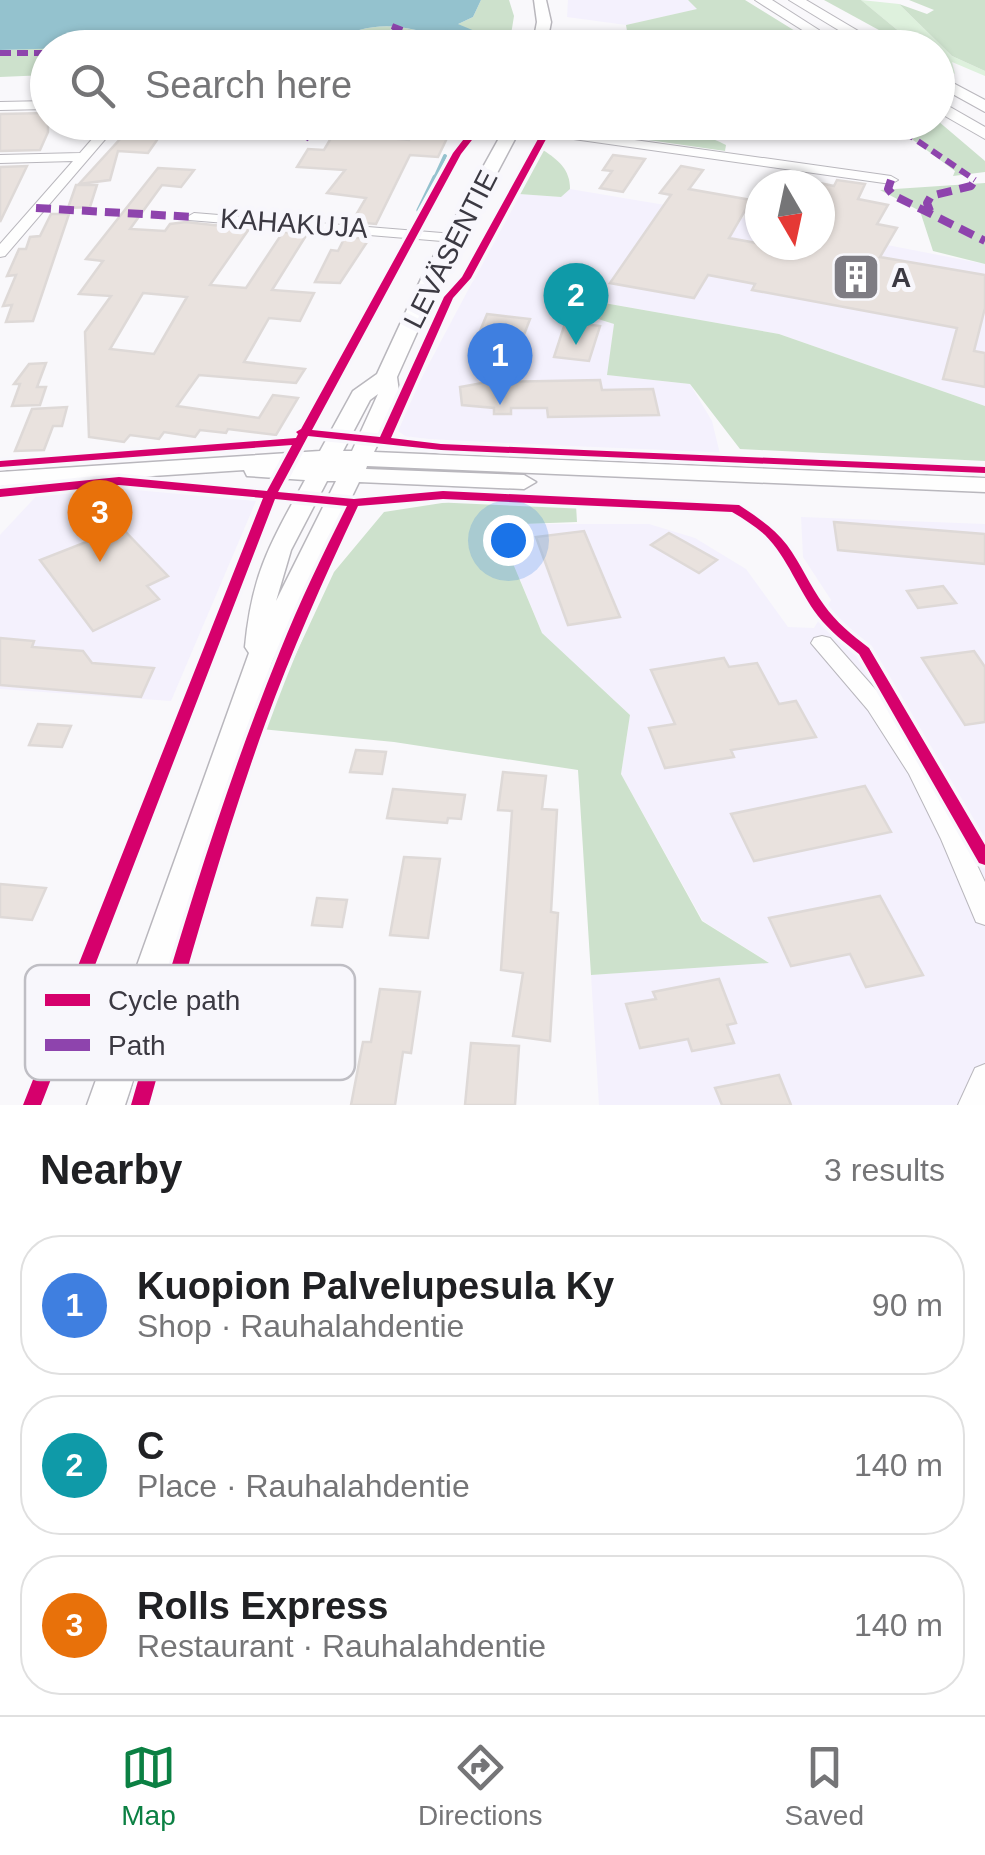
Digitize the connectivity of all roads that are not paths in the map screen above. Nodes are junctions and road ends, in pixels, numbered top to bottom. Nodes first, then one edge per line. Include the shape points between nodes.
1 (540, 0) edge
2 (762, 0) edge
3 (796, 0) edge
4 (543, 30) edge
5 (812, 30) edge
6 (848, 30) edge
7 (955, 90) edge
8 (30, 105) edge
9 (0, 106) edge
10 (985, 107) edge
11 (955, 115) edge
12 (985, 134) edge
13 (98, 140) edge
14 (507, 140) edge
15 (618, 140) edge
16 (82, 157) junction
17 (0, 159) edge
18 (891, 180) dead end
19 (194, 216) dead end
20 (454, 238) junction
21 (0, 254) edge
22 (338, 467) junction
23 (0, 479) edge
24 (985, 485) edge
25 (985, 501) edge
26 (822, 644) dead end
27 (985, 914) edge
28 (154, 965) edge
29 (985, 1077) edge
30 (115, 1080) edge
31 (106, 1105) edge
32 (973, 1105) edge

1 - 4 main road
2 - 5 highway
3 - 6 highway
7 - 10 highway
8 - 9 street
11 - 12 highway
13 - 16 street
14 - 20 main road, LEVÄSENTIE
15 - 18 street
16 - 17 street
16 - 21 street
19 - 20 street, KAHAKUJA
20 - 22 main road, LEVÄSENTIE via 386,377 361,396
22 - 23 main road via 220,466
22 - 24 main road
22 - 25 main road
22 - 28 main road, LEVÄSENTIE via 258,662
26 - 27 street via 864,685 944,810
29 - 32 street
30 - 31 main road, LEVÄSENTIE

